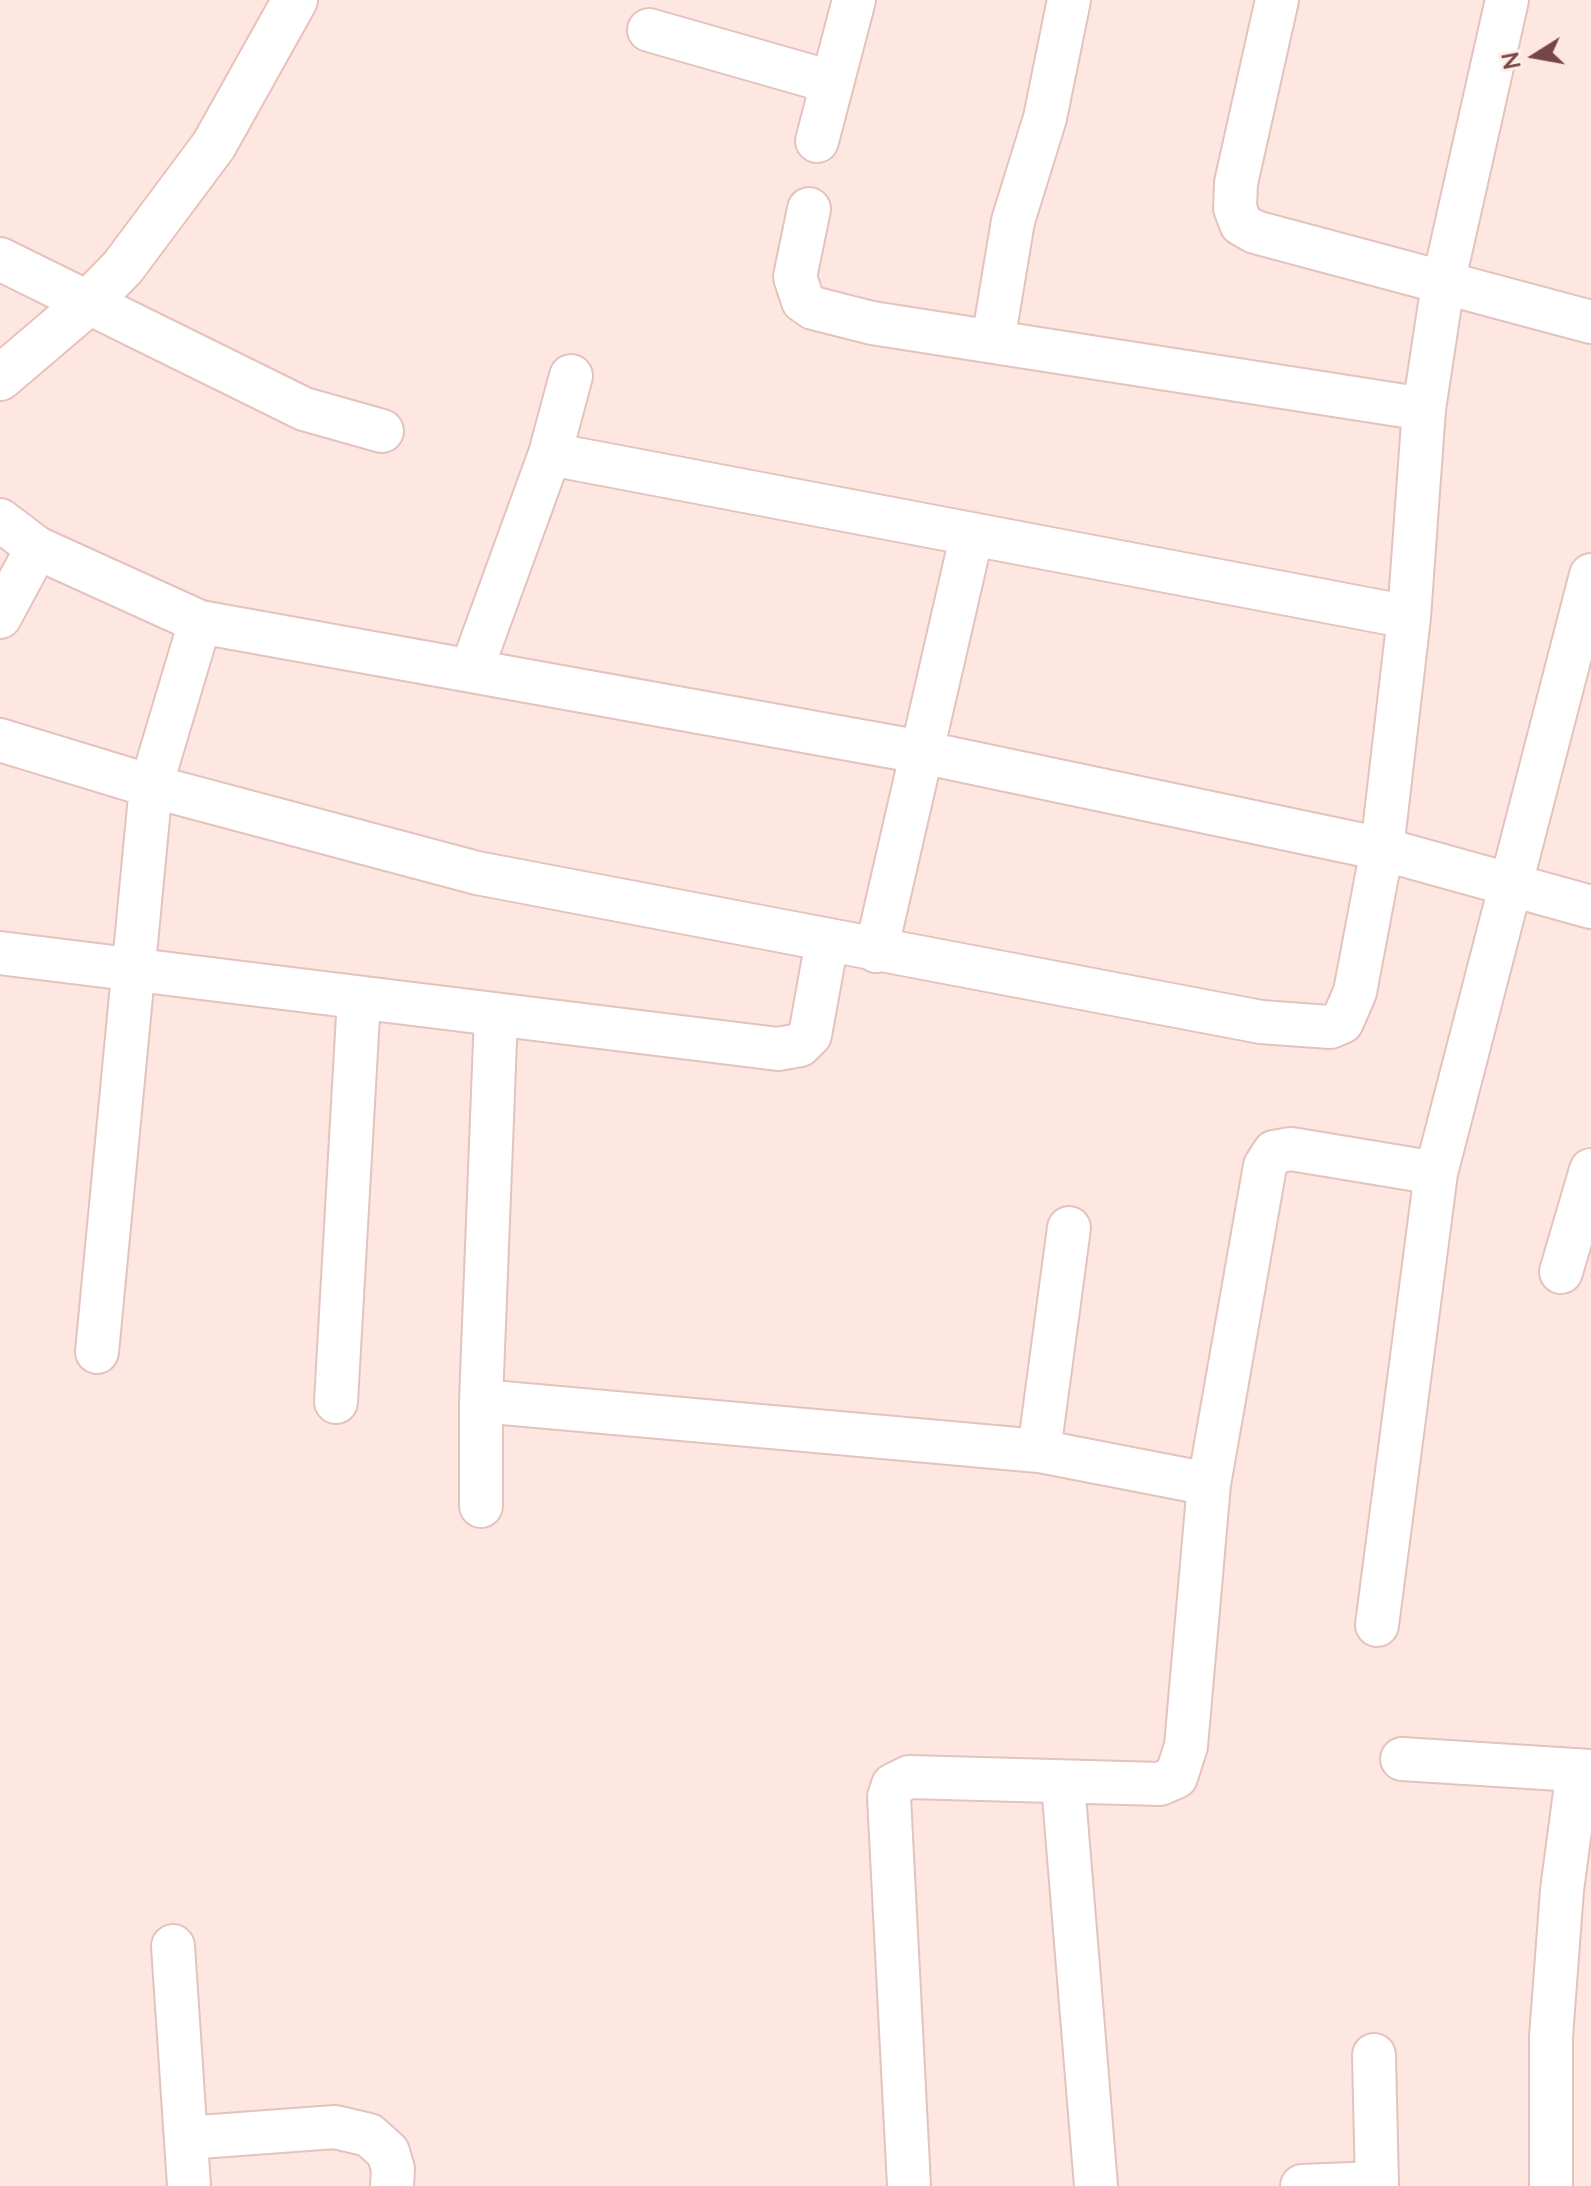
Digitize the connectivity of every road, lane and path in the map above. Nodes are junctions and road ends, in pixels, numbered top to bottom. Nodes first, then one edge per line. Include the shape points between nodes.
1 (295, 0) edge
2 (854, 0) edge
3 (1069, 0) edge
4 (1277, 0) edge
5 (1507, 0) edge
6 (649, 30) dead end
7 (831, 82) junction
8 (817, 141) dead end
9 (809, 209) dead end
10 (0, 259) edge
11 (1443, 284) junction
12 (88, 303) junction
13 (1591, 322) edge
14 (993, 341) junction
15 (571, 376) dead end
16 (0, 378) edge
17 (1424, 409) junction
18 (382, 431) dead end
19 (550, 454) junction
20 (0, 520) edge
21 (972, 534) junction
22 (37, 548) junction
23 (1591, 575) edge
24 (0, 617) edge
25 (1409, 617) junction
26 (200, 622) junction
27 (472, 668) junction
28 (0, 740) edge
29 (921, 752) junction
30 (151, 786) junction
31 (1382, 849) junction
32 (1512, 887) junction
33 (1591, 907) edge
34 (827, 941) junction
35 (876, 951) junction
36 (0, 953) edge
37 (131, 972) junction
38 (359, 998) junction
39 (496, 1015) junction
40 (1591, 1170) edge
41 (1436, 1173) junction
42 (1069, 1228) dead end
43 (1561, 1272) dead end
44 (97, 1352) dead end
45 (481, 1401) junction
46 (336, 1402) dead end
47 (1039, 1451) junction
48 (1209, 1484) junction
49 (481, 1506) dead end
50 (1377, 1625) dead end
51 (1402, 1759) dead end
52 (1584, 1771) edge
53 (1063, 1784) junction
54 (173, 1946) dead end
55 (1374, 2055) dead end
56 (186, 2138) junction
57 (1377, 2184) edge
58 (189, 2186) edge
59 (392, 2186) edge
60 (909, 2186) edge
61 (1096, 2186) edge
62 (1302, 2186) edge
63 (1551, 2186) edge

1 - 12 street via 214,145 123,267
2 - 7 street
3 - 14 street via 1045,118 1013,221
4 - 11 street via 1236,183 1235,208 1241,224
5 - 11 street
6 - 7 street
7 - 8 street
9 - 14 street via 795,277 803,301 872,323
10 - 12 street
11 - 13 street
11 - 17 street
12 - 16 street
12 - 18 street via 304,409
14 - 17 street
15 - 19 street
17 - 25 street
19 - 21 street
19 - 27 street
20 - 22 street
21 - 25 street
21 - 29 street
22 - 24 street
22 - 26 street
23 - 32 street
25 - 31 street
26 - 27 street
26 - 30 street
27 - 29 street
28 - 30 street
29 - 31 street
29 - 35 street
30 - 34 street via 477,873
30 - 37 street
31 - 32 street
31 - 35 street via 1355,992 1342,1022 1330,1027 1261,1022
32 - 33 street
32 - 41 street
34 - 35 street
34 - 39 street via 810,1035 800,1045 778,1049
36 - 37 street
37 - 38 street
37 - 44 street
38 - 39 street
38 - 46 street
39 - 45 street
40 - 43 street
41 - 48 street via 1291,1149 1274,1152
41 - 50 street
42 - 47 street
45 - 47 street
45 - 49 street
47 - 48 street
48 - 53 street via 1186,1746 1176,1777 1160,1784
51 - 52 street
52 - 63 street via 1562,1890 1551,2037
53 - 60 street via 969,1776 909,1777 893,1785 889,1797
53 - 61 street
54 - 56 street
55 - 57 street
56 - 58 street
56 - 59 street via 335,2127 369,2135 388,2152
57 - 62 street

